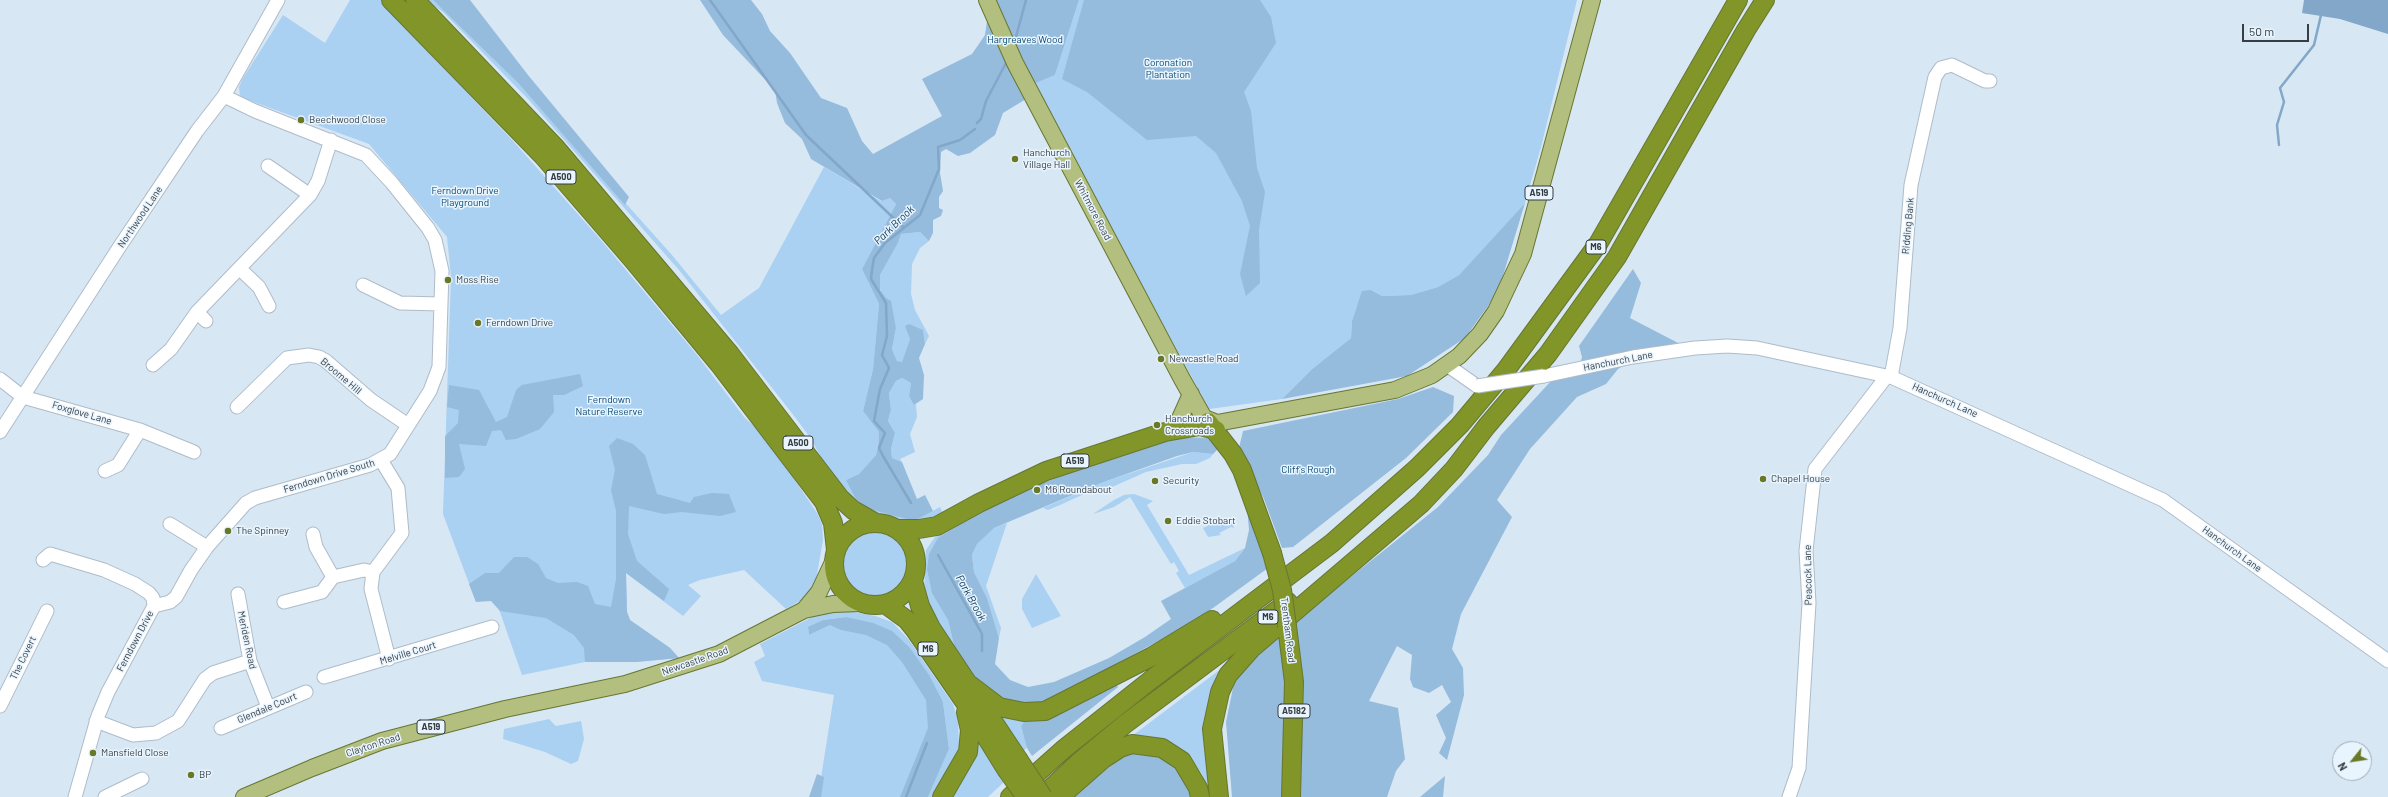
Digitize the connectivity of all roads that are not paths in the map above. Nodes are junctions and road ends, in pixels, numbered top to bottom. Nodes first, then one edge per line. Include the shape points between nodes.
1 (278, 0) edge
2 (391, 0) edge
3 (415, 0) edge
4 (987, 0) edge
5 (1592, 0) edge
6 (1738, 0) edge
7 (1765, 0) edge
8 (1990, 81) dead end
9 (224, 96) junction
10 (331, 140) junction
11 (268, 166) dead end
12 (310, 194) junction
13 (240, 269) junction
14 (369, 292) dead end
15 (441, 304) junction
16 (270, 306) dead end
17 (153, 365) dead end
18 (1447, 365) junction
19 (1889, 376) junction
20 (0, 379) edge
21 (1191, 394) junction
22 (23, 396) junction
23 (237, 407) dead end
24 (1178, 423) junction
25 (1210, 424) junction
26 (408, 425) junction
27 (1486, 427) junction
28 (140, 430) junction
29 (0, 432) edge
30 (1152, 437) junction
31 (194, 452) dead end
32 (381, 460) junction
33 (1417, 468) junction
34 (105, 471) dead end
35 (255, 498) joint
36 (874, 522) junction
37 (170, 524) dead end
38 (937, 526) junction
39 (898, 529) junction
40 (313, 534) dead end
41 (207, 547) junction
42 (835, 555) junction
43 (916, 558) junction
44 (43, 560) dead end
45 (373, 572) junction
46 (333, 577) junction
47 (913, 581) junction
48 (238, 594) dead end
49 (284, 602) dead end
50 (860, 603) junction
51 (885, 604) junction
52 (154, 606) junction
53 (804, 610) junction
54 (47, 611) dead end
55 (492, 627) dead end
56 (389, 659) junction
57 (250, 661) junction
58 (2388, 661) edge
59 (324, 678) dead end
60 (625, 684) joint
61 (306, 692) dead end
62 (967, 693) junction
63 (0, 706) edge
64 (268, 707) junction
65 (96, 721) junction
66 (224, 722) dead end
67 (1012, 764) junction
68 (142, 779) dead end
69 (75, 797) edge
70 (105, 797) edge
71 (244, 797) edge
72 (942, 797) edge
73 (1010, 797) edge
74 (1026, 797) edge
75 (1042, 797) edge
76 (1060, 797) edge
77 (1200, 797) edge
78 (1219, 797) edge
79 (1291, 797) edge
80 (1789, 797) edge

1 - 9 street, Northwood Lane
2 - 42 highway, A500 via 543,156 719,364 824,502 833,523
3 - 36 highway, A500 via 561,154 730,354 840,498 853,510
4 - 21 main road, Whitmore Road via 1015,63
5 - 18 main road, A519 via 1518,268 1496,311 1480,334
6 - 33 highway, M6 via 1598,244 1506,370 1460,425
7 - 27 highway, M6 via 1617,257 1548,354
8 - 19 street, Ridding Bank via 1952,65 1941,68 1935,77 1911,185 1900,328
9 - 10 street, Ferndown Drive South via 255,111
9 - 22 street, Northwood Lane via 197,131
10 - 12 street via 318,181
10 - 15 street, Ferndown Drive South via 366,155 428,228 435,240 442,270
11 - 12 street
12 - 13 street
13 - 16 street via 259,287
13 - 17 street via 202,316
14 - 15 street via 400,303
15 - 26 street, Ferndown Drive South via 439,367 436,380
18 - 19 street, Hanchurch Lane, bridge via 1476,386 1544,376 1634,357 1727,346 1758,348
18 - 25 main road, A519 via 1432,375 1395,390 1271,412 1256,423
19 - 58 street, Hanchurch Lane via 2163,500
19 - 80 street, Peacock Lane via 1815,469 1806,551 1809,603 1799,768
20 - 22 street
21 - 24 main road
21 - 25 main road, Whitmore Road
22 - 28 street, Foxglove Lane
22 - 29 street, Northwood Lane
23 - 26 street, Broome Hill via 287,358 309,354 326,361 371,400
24 - 25 highway, A519
24 - 30 highway, A519 via 1164,426
25 - 30 highway, A519 via 1168,437
25 - 79 highway, Trentham Road / A5182, bridge via 1242,470 1272,553 1282,590 1294,682
26 - 32 street, Ferndown Drive South via 390,454
27 - 75 highway, M6 via 1395,517 1282,607 1125,724
27 - 78 highway, M6 via 1454,469 1421,504 1250,649 1228,675 1220,692 1212,729
28 - 31 street, Foxglove Lane
28 - 34 street via 118,465
30 - 38 highway, A519 via 1046,471 978,502
32 - 35 street, Ferndown Drive South
32 - 45 street via 398,488 402,533
33 - 62 highway, M6 via 1233,605 1191,633 1053,709 1038,712 1011,711
33 - 73 highway, M6 via 1332,543 1152,679 1065,748
35 - 41 street, Ferndown Drive via 240,509
36 - 39 highway
36 - 42 highway via 851,530 840,542
37 - 41 street
38 - 39 highway, A519
38 - 43 highway, A519 via 926,539
39 - 43 highway via 910,541
40 - 46 street via 316,547
41 - 52 street, Ferndown Drive via 176,597 170,602
42 - 50 highway via 835,575 842,589
42 - 53 main road, Newcastle Road / A519 via 819,592
43 - 47 highway
44 - 52 street via 50,554 104,570 136,584 149,593
45 - 46 street via 364,570
45 - 56 street via 371,589
46 - 49 street via 322,592
47 - 51 highway via 905,593
47 - 62 highway, M6 via 928,622
48 - 57 street, Meriden Road
50 - 51 highway via 872,606
50 - 53 main road, Newcastle Road / A519 via 833,604
51 - 62 highway, M6 via 907,620
52 - 65 street, Ferndown Drive via 108,692
53 - 60 main road, Newcastle Road / A519 via 719,654
54 - 63 street, The Covert
55 - 56 street, Melville Court
56 - 59 street, Melville Court
57 - 64 street, Meriden Road
57 - 65 street via 213,673 205,679 178,721 156,733 133,735
60 - 71 main road, Clayton Road / A519 via 505,709 397,737 318,765
61 - 64 street, Glendale Court
62 - 67 highway, M6 via 991,721
62 - 72 highway, M6 via 970,730 968,752
64 - 66 street, Glendale Court
65 - 69 street, Ferndown Drive
67 - 74 highway, M6, bridge
67 - 75 highway, M6, bridge
68 - 70 street
76 - 77 highway via 1103,759 1132,744 1162,748 1182,761 1198,788

